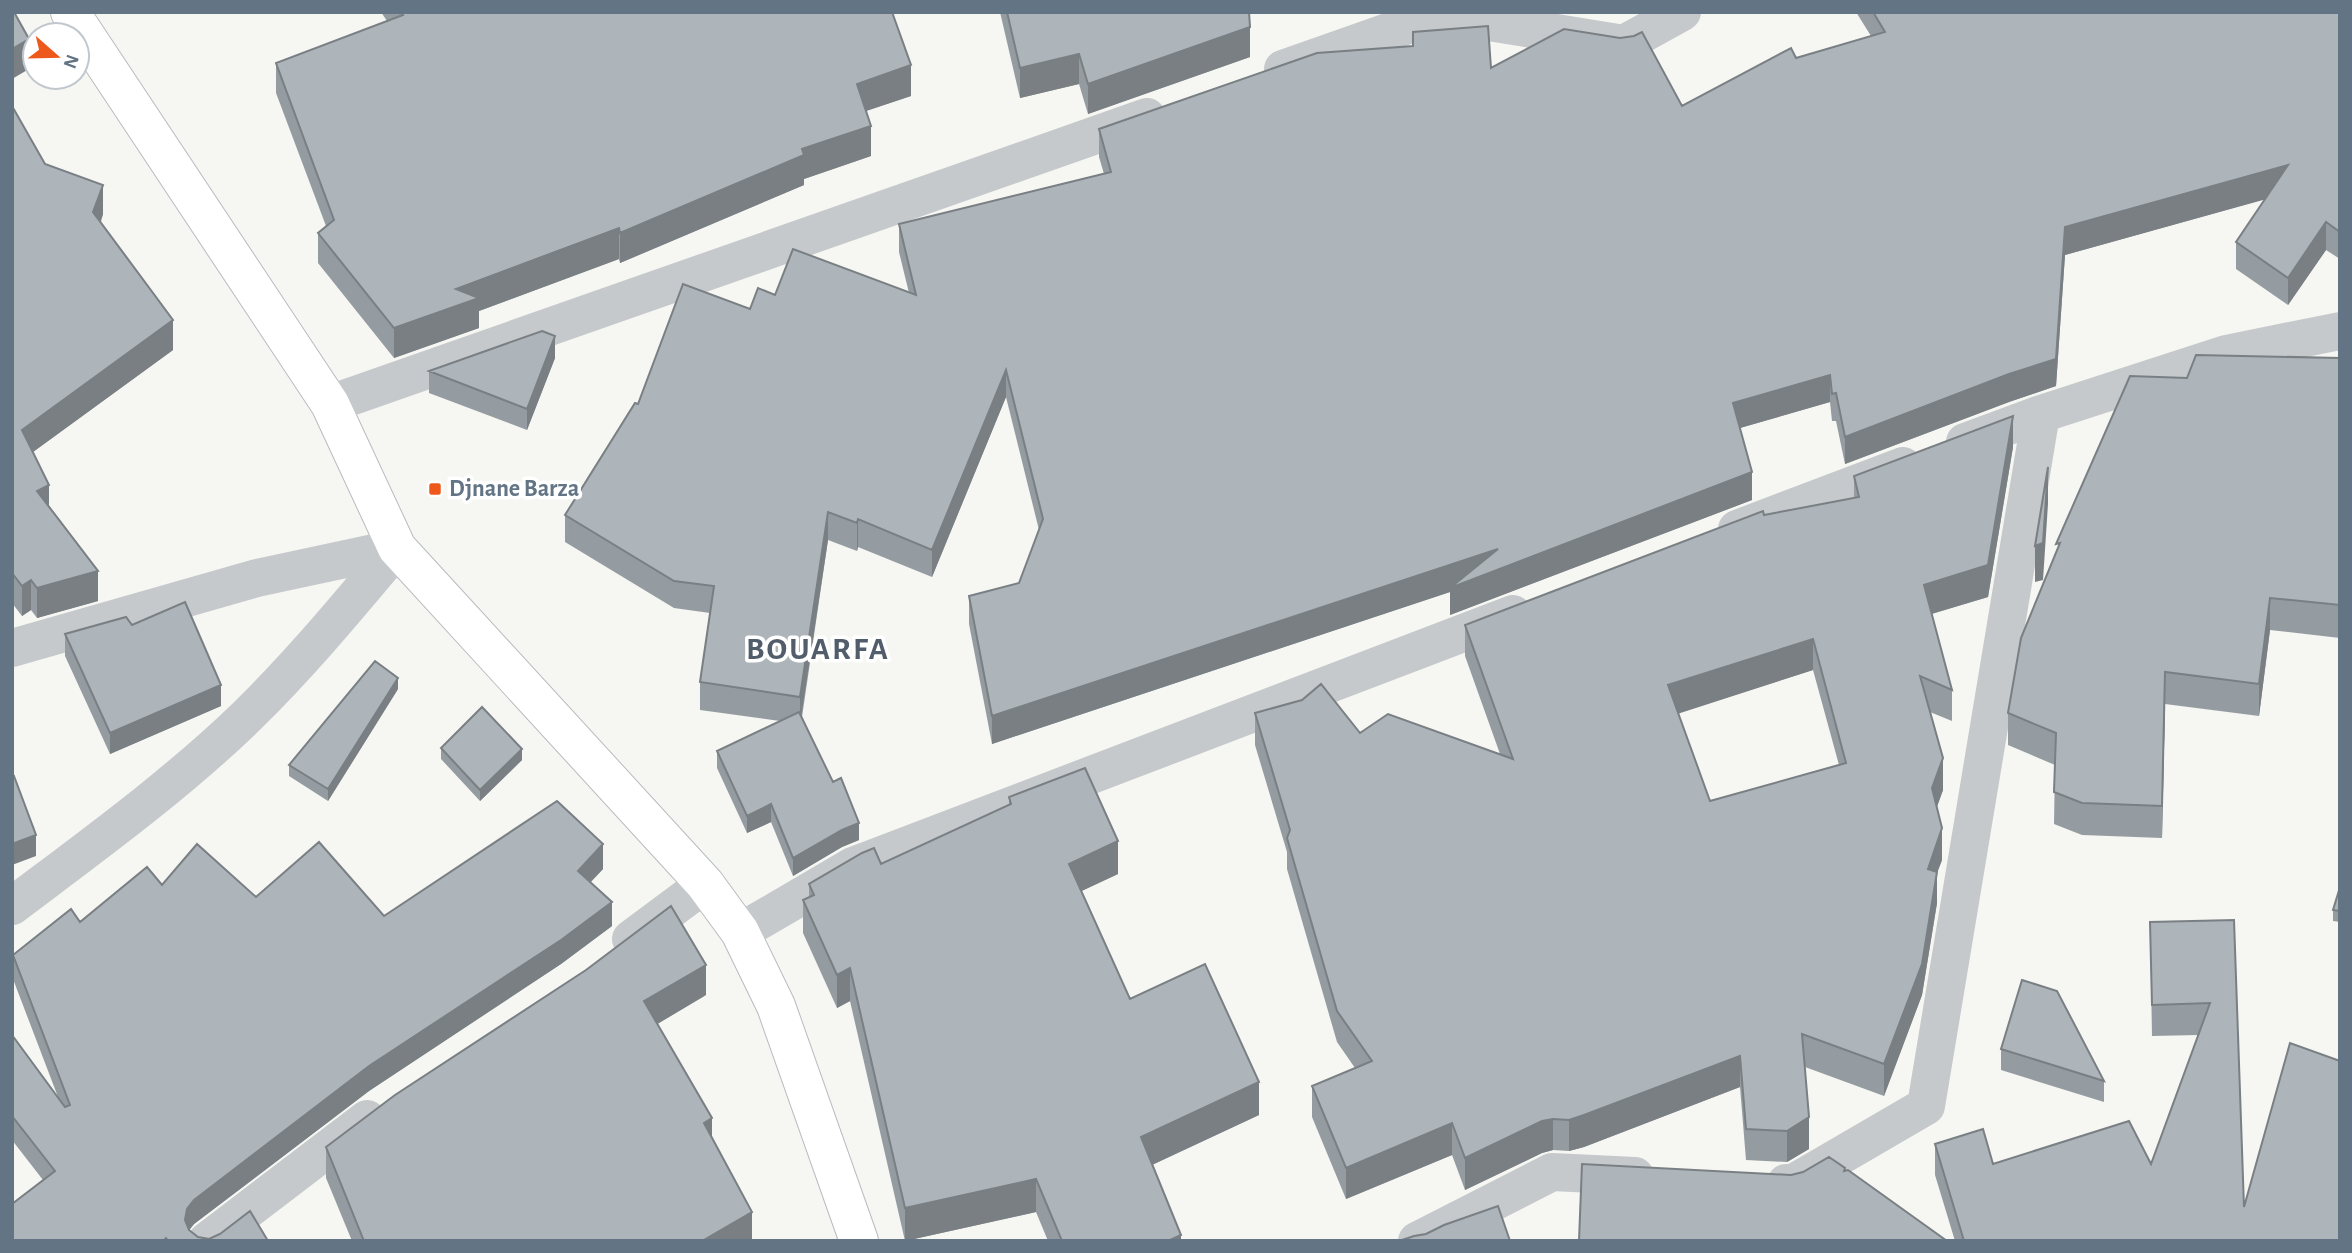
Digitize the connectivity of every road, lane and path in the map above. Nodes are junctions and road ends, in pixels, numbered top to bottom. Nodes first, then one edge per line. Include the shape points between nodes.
1 (70, 12) edge
2 (1682, 12) edge
3 (1440, 13) edge
4 (1254, 79) edge
5 (1175, 107) edge
6 (2340, 331) edge
7 (330, 404) junction
8 (2040, 414) junction
9 (1703, 542) edge
10 (397, 548) junction
11 (1546, 602) edge
12 (12, 648) edge
13 (705, 884) junction
14 (12, 906) edge
15 (740, 932) junction
16 (607, 957) edge
17 (393, 1100) edge
18 (1672, 1178) edge
19 (1752, 1182) edge
20 (207, 1241) edge
21 (859, 1241) edge
22 (1417, 1241) edge

1 - 7 street
2 - 3 street via 1625,44
3 - 4 street
5 - 7 street
6 - 8 street via 2226,354
7 - 10 street
8 - 9 street
8 - 19 street via 1926,1106 1792,1184
10 - 12 street via 257,578
10 - 13 street
10 - 14 street via 312,650 247,716 131,818
11 - 15 street via 853,866
13 - 15 street
13 - 16 street
15 - 21 street via 776,1006
17 - 20 street
18 - 22 street via 1552,1172

